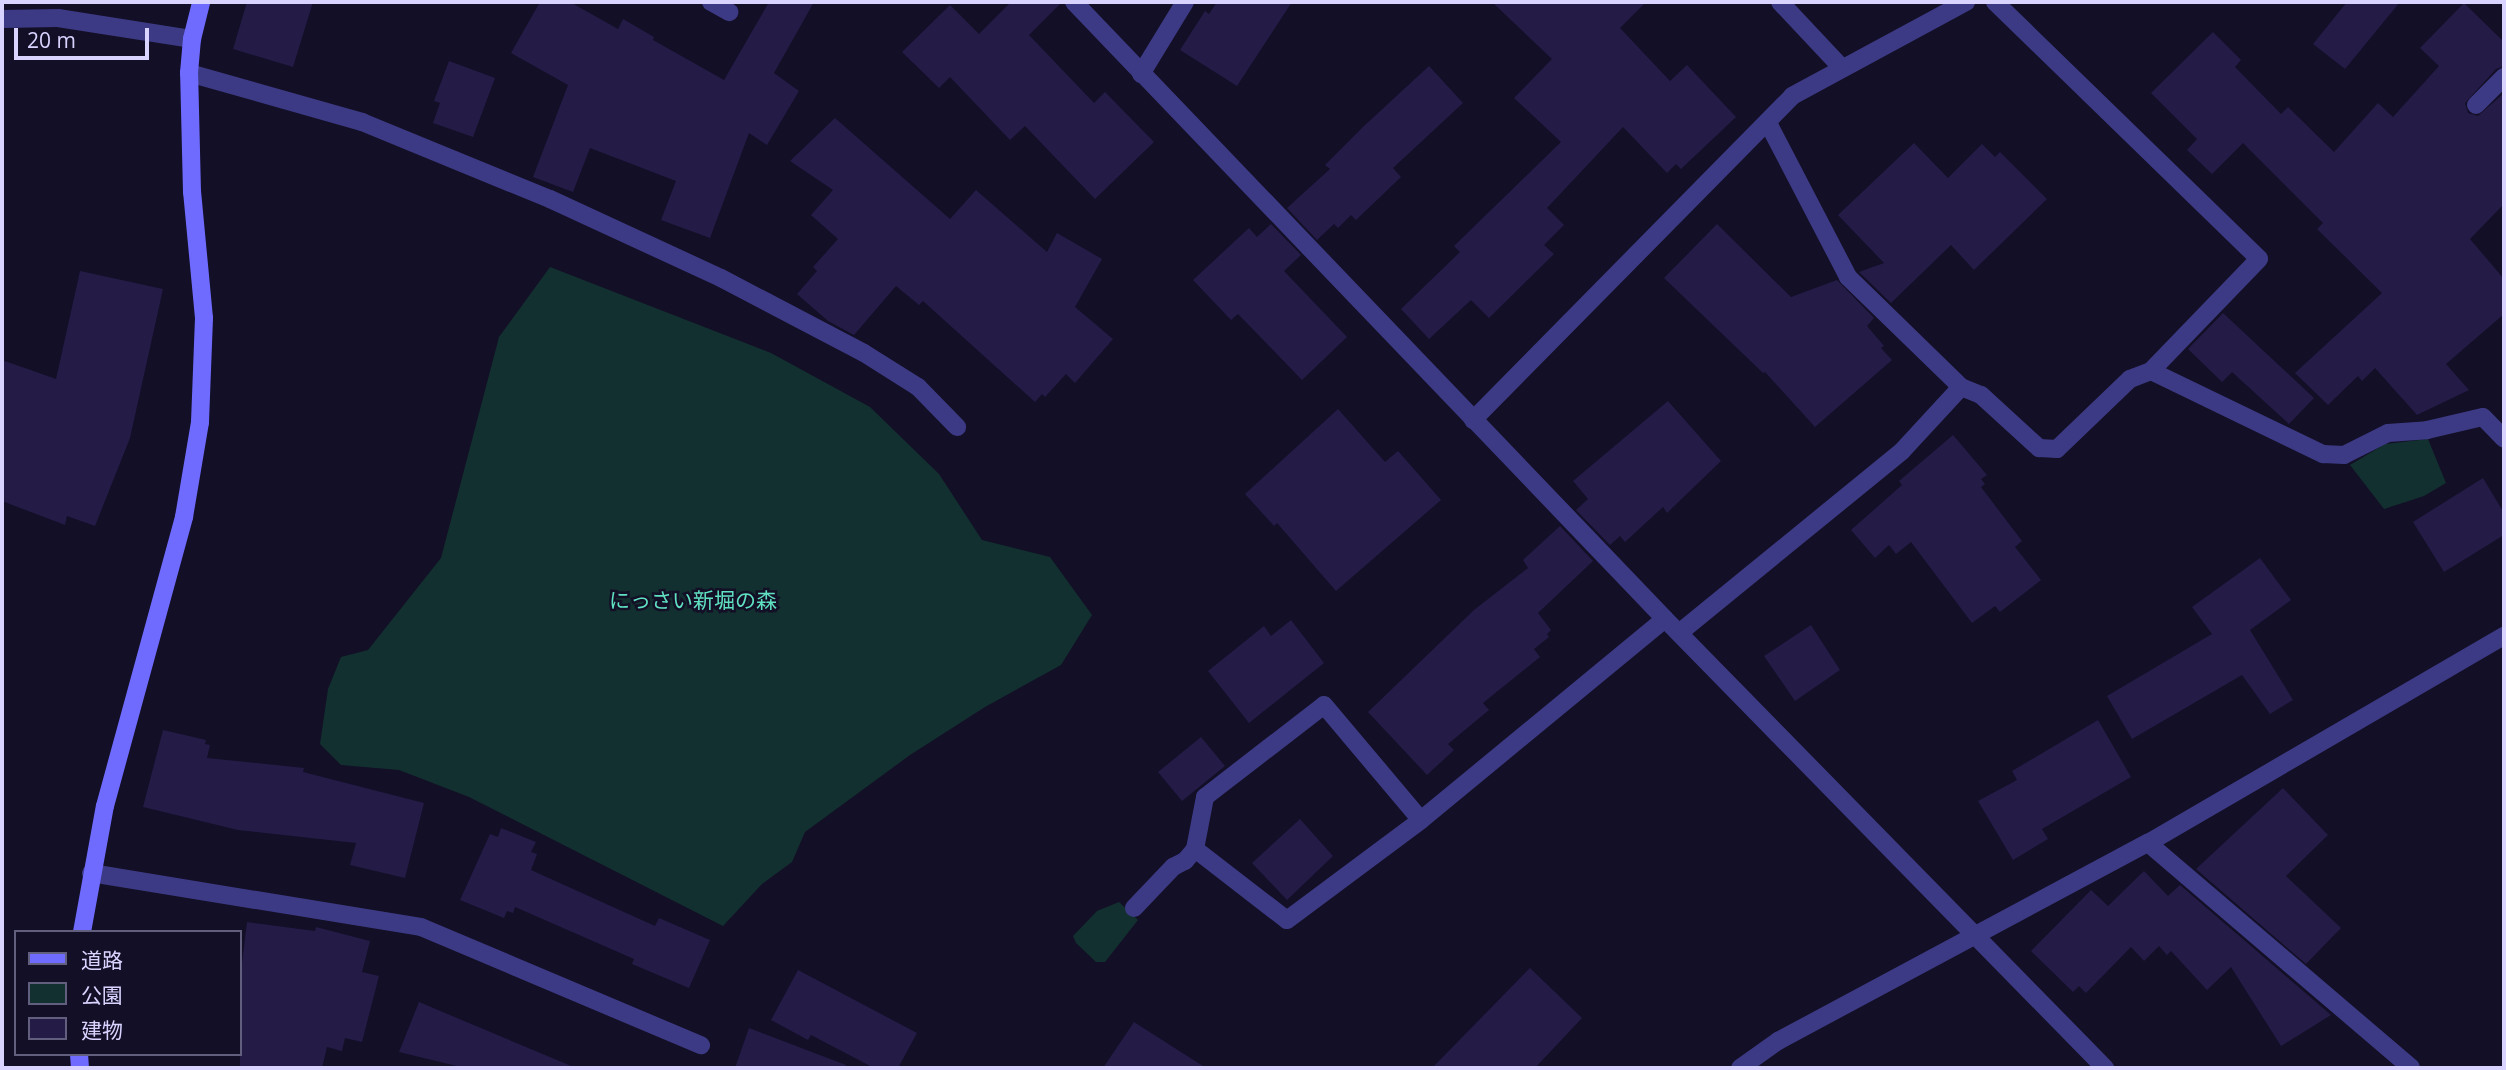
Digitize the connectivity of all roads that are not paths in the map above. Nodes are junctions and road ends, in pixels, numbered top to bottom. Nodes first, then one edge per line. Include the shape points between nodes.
1 (201, 2) edge
2 (711, 2) edge
3 (1074, 2) edge
4 (1185, 2) edge
5 (1780, 2) edge
6 (1966, 2) edge
7 (1994, 2) edge
8 (729, 12) dead end
9 (2, 19) edge
10 (192, 38) junction
11 (1841, 67) junction
12 (189, 73) junction
13 (1141, 74) junction
14 (2504, 77) edge
15 (2476, 105) dead end
16 (1768, 123) junction
17 (2151, 371) junction
18 (1961, 387) junction
19 (1473, 420) junction
20 (957, 427) dead end
21 (2504, 439) edge
22 (1665, 619) junction
23 (1679, 633) junction
24 (2504, 636) edge
25 (1421, 820) junction
26 (2148, 843) junction
27 (1195, 849) junction
28 (91, 873) junction
29 (1134, 908) dead end
30 (82, 930) edge
31 (1975, 934) junction
32 (701, 1045) dead end
33 (1740, 1068) edge
34 (2105, 1068) edge
35 (2412, 1068) edge

1 - 10 street
2 - 8 street
3 - 13 street
4 - 13 street
5 - 11 street
6 - 11 street
7 - 17 street via 2259,259
9 - 10 street via 58,18
10 - 12 street
11 - 16 street via 1792,96
12 - 20 street via 362,122 550,199 685,261 864,353 918,387
12 - 28 street via 192,192 204,318 200,422 184,517
13 - 19 street
14 - 15 street
16 - 18 street via 1848,277
16 - 19 street
17 - 18 street via 2130,379 2057,449 2039,448 1981,395
17 - 21 street via 2323,454 2344,455 2388,433 2427,430 2483,417
18 - 23 street via 1902,451
19 - 22 street
22 - 23 street
22 - 25 street
23 - 31 street
24 - 26 street
25 - 27 street via 1287,920
25 - 27 street via 1324,705 1205,797
26 - 31 street
26 - 35 street
27 - 29 street
28 - 30 street
28 - 32 street via 421,927
31 - 33 street via 1778,1041
31 - 34 street

